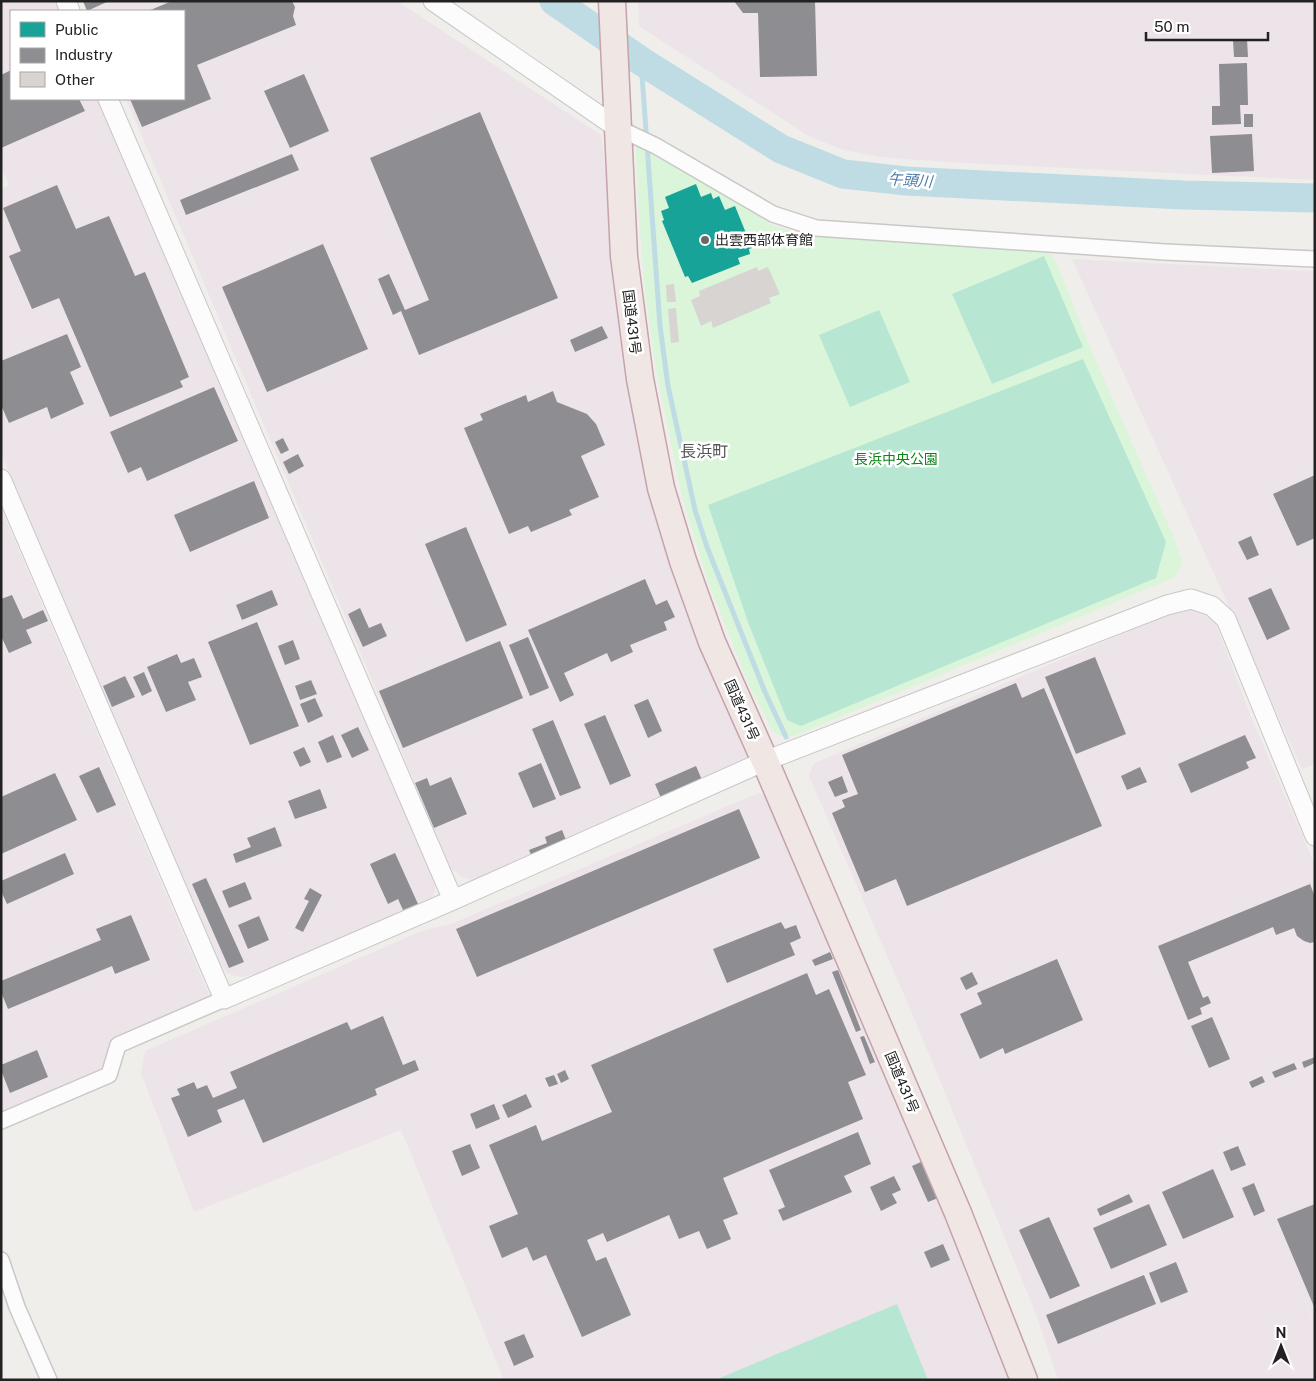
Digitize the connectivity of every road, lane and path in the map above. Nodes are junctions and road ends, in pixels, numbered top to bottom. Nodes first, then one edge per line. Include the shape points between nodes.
1 (433, 1) edge
2 (612, 10) edge
3 (108, 100) edge
4 (628, 132) junction
5 (1315, 259) edge
6 (1, 479) edge
7 (765, 761) junction
8 (1315, 836) edge
9 (453, 900) junction
10 (224, 999) junction
11 (1, 1121) edge
12 (1, 1260) edge
13 (49, 1380) edge
14 (1024, 1380) edge

1 - 4 street
2 - 4 highway, 国道431号 via 614,64
3 - 9 street
4 - 5 street via 773,214 816,228
4 - 7 highway, 国道431号 via 624,256 640,379 661,488 712,642
6 - 10 street
7 - 8 street via 1167,605 1192,599 1212,606 1226,619
7 - 9 street
7 - 14 highway, 国道431号 via 958,1213
9 - 10 street
10 - 11 street via 118,1045 109,1075
12 - 13 street

